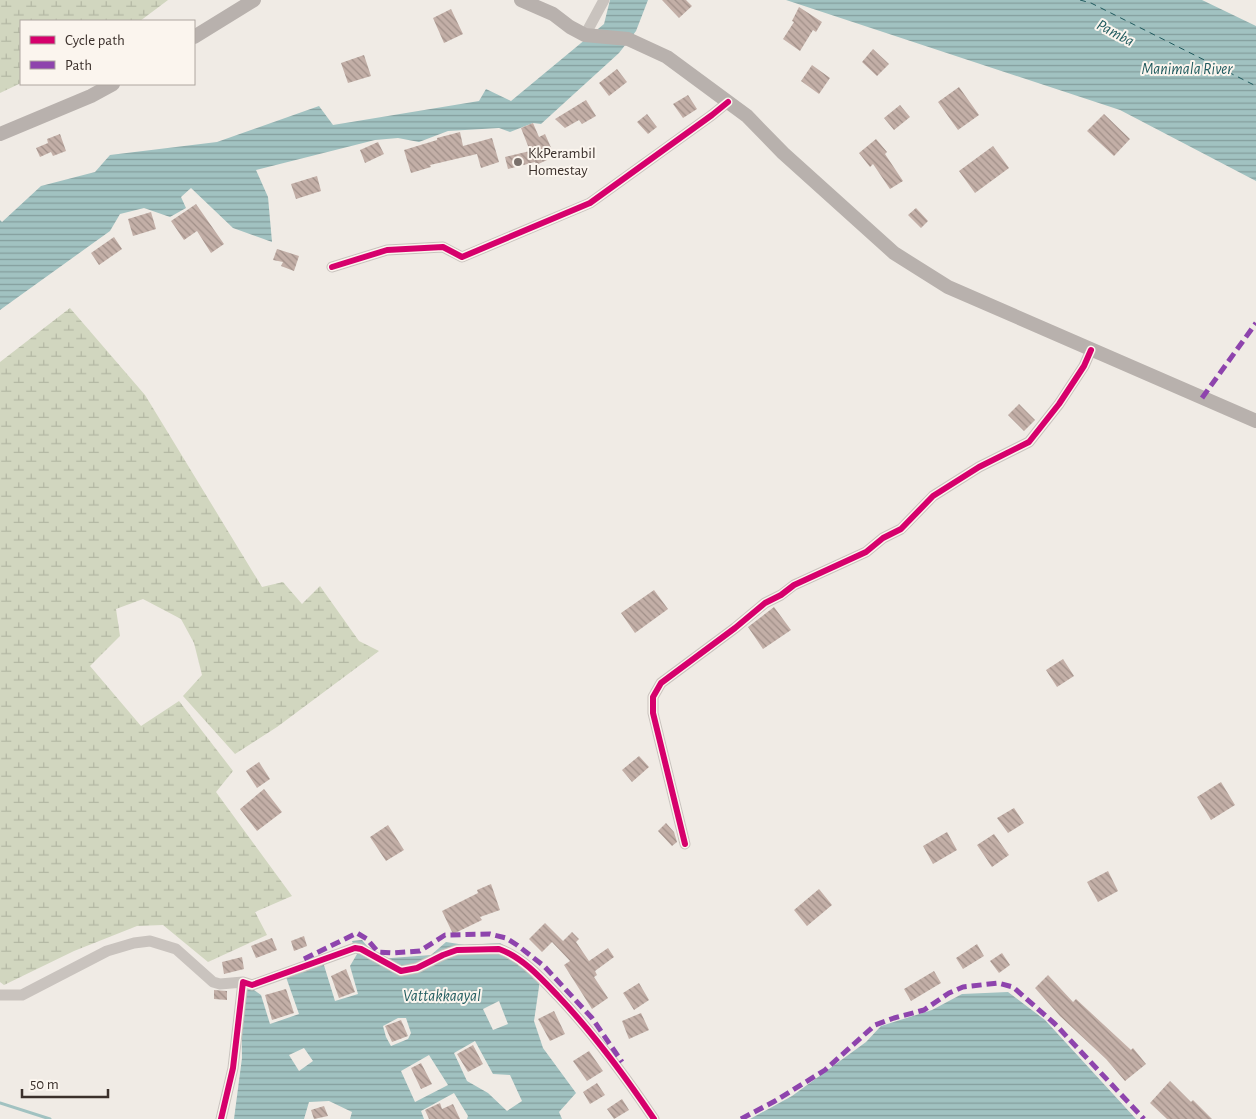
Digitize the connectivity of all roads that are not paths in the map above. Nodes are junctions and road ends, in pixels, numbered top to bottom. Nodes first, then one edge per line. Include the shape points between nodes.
1 (254, 0) edge
2 (520, 0) edge
3 (604, 0) edge
4 (195, 36) edge
5 (585, 36) junction
6 (111, 85) edge
7 (728, 102) junction
8 (0, 134) edge
9 (332, 267) dead end
10 (1091, 350) junction
11 (1256, 421) edge
12 (685, 844) dead end
13 (243, 982) junction
14 (0, 995) edge
15 (221, 1119) edge
16 (654, 1119) edge

1 - 4 main road
2 - 5 main road via 553,14
3 - 5 street
5 - 7 main road via 628,38 667,56
6 - 8 main road
7 - 9 street via 590,203 462,257 443,247 387,250
7 - 10 main road via 894,253 948,287
10 - 11 main road
10 - 12 street via 1059,404 1029,442 979,467 933,496 901,529 866,552 794,585 764,603 736,628 661,683 653,697 654,713
13 - 14 street via 213,982 176,949 150,941 107,952 22,995
13 - 15 street via 233,1068
13 - 16 street via 252,985 355,948 401,971 417,968 457,950 505,951 527,966 564,1002 620,1069

